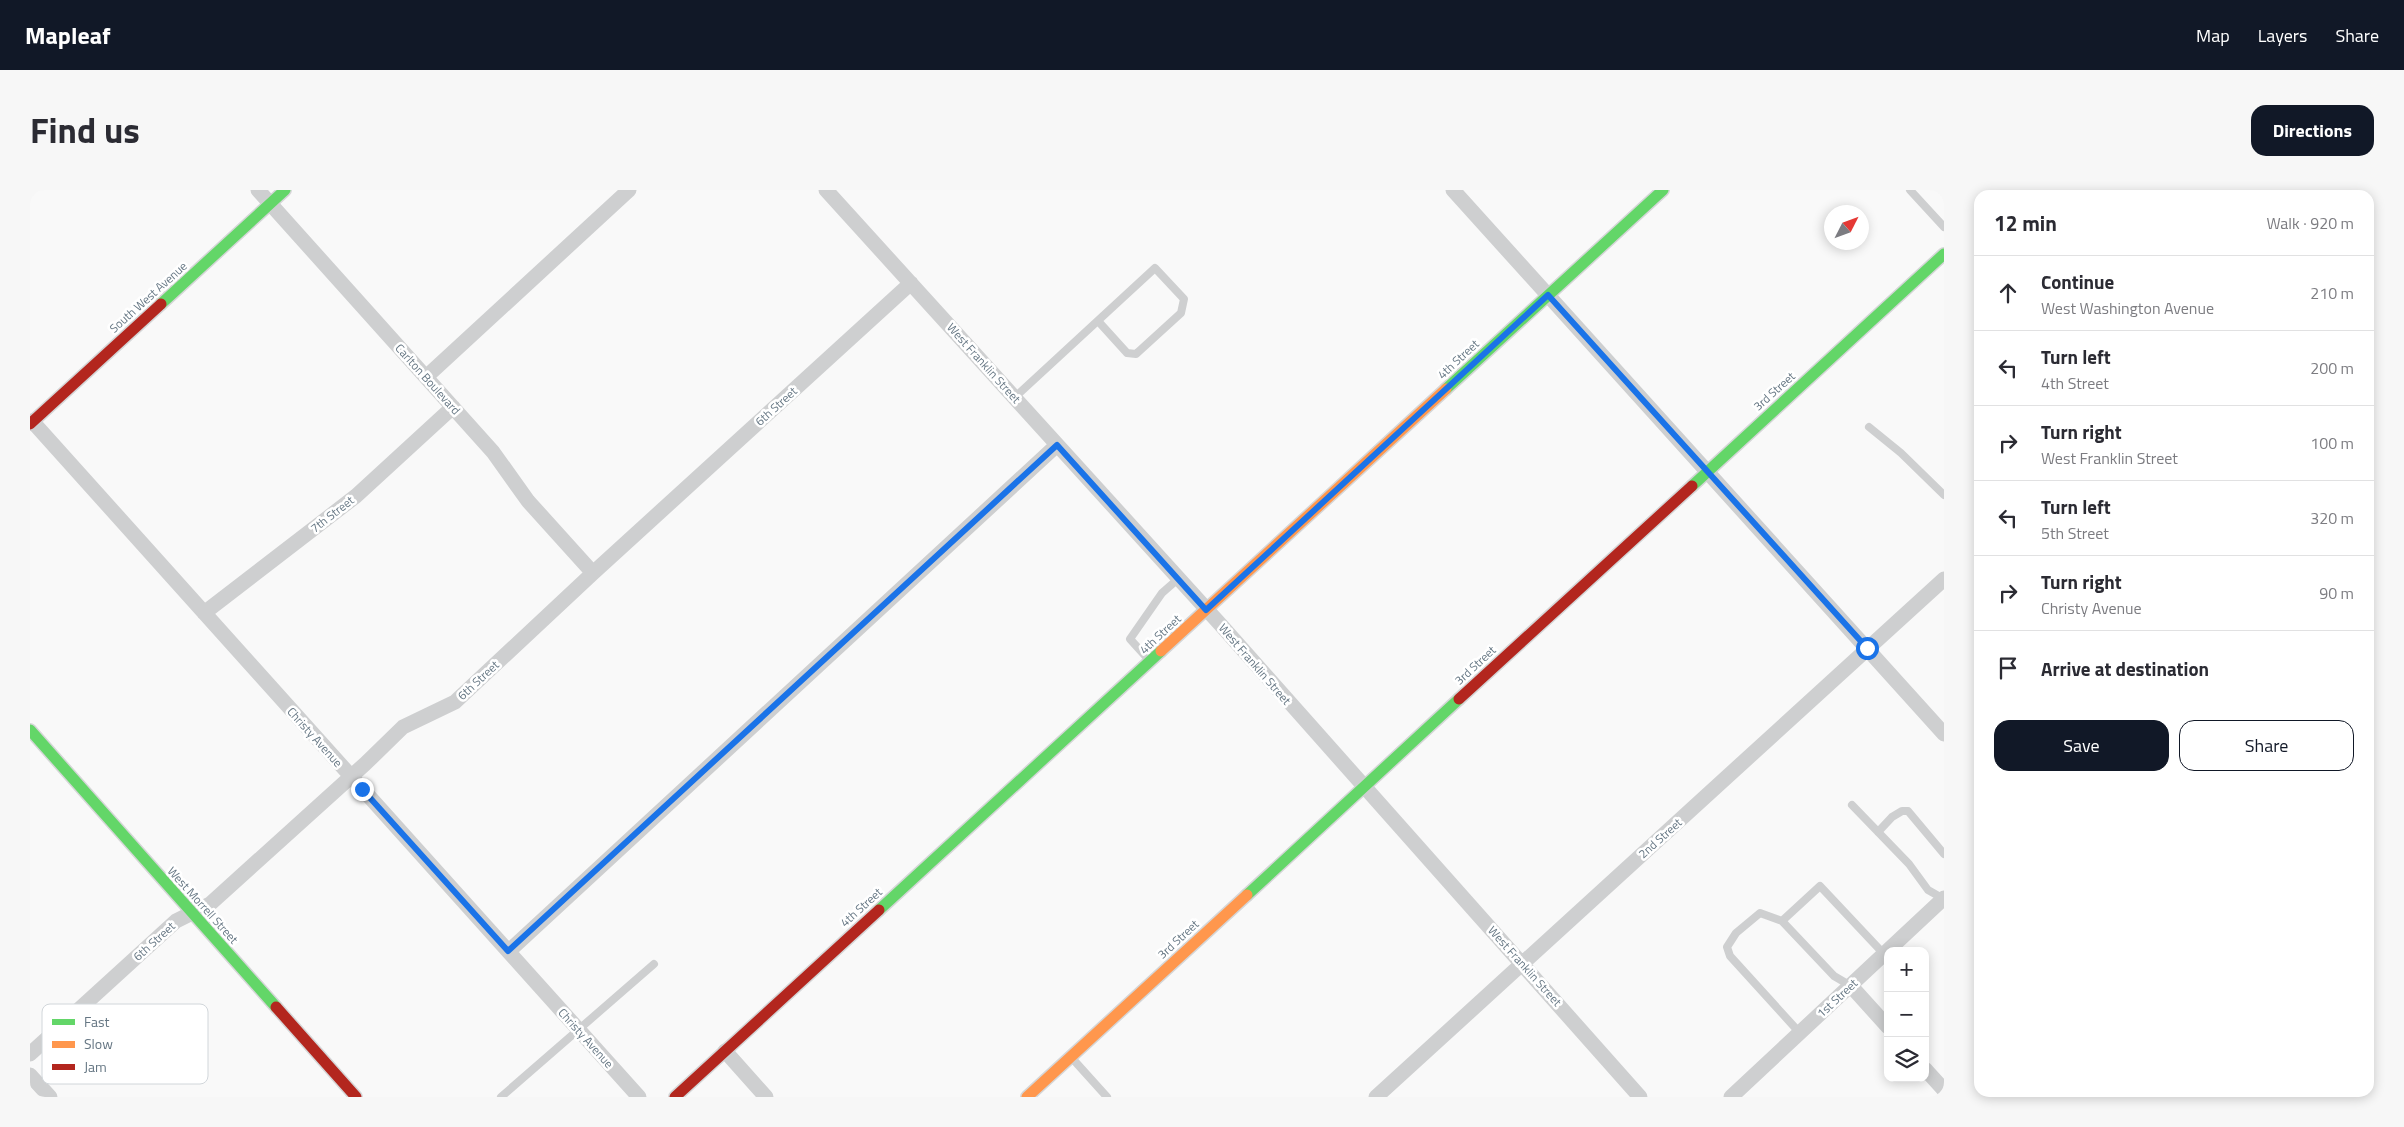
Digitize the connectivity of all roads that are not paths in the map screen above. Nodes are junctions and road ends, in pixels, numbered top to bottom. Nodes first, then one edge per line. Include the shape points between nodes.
1 (258, 190) edge
2 (285, 190) edge
3 (629, 190) edge
4 (826, 190) edge
5 (1453, 190) edge
6 (1663, 190) edge
7 (1910, 190) edge
8 (270, 204) junction
9 (1944, 227) edge
10 (1944, 254) edge
11 (911, 283) junction
12 (1548, 295) junction
13 (1098, 321) junction
14 (426, 377) junction
15 (1015, 398) junction
16 (453, 407) junction
17 (31, 422) edge
18 (1869, 427) dead end
19 (1057, 445) junction
20 (1707, 471) junction
21 (1944, 495) edge
22 (592, 573) junction
23 (1178, 578) junction
24 (1944, 579) edge
25 (1206, 610) junction
26 (204, 612) junction
27 (1867, 648) junction
28 (1150, 661) junction
29 (30, 730) edge
30 (1944, 734) edge
31 (350, 776) junction
32 (1363, 786) junction
33 (1852, 805) dead end
34 (1878, 832) junction
35 (1944, 854) edge
36 (1944, 899) edge
37 (192, 913) junction
38 (1782, 921) junction
39 (1892, 947) edge
40 (508, 951) junction
41 (1884, 954) joint
42 (654, 964) dead end
43 (1523, 964) junction
44 (1851, 986) junction
45 (85, 1004) edge
46 (1884, 1023) edge
47 (577, 1029) junction
48 (1799, 1032) junction
49 (42, 1043) edge
50 (725, 1051) junction
51 (30, 1054) edge
52 (1071, 1057) junction
53 (1929, 1073) edge
54 (30, 1075) edge
55 (1944, 1090) edge
56 (50, 1097) edge
57 (356, 1097) edge
58 (501, 1097) edge
59 (639, 1097) edge
60 (675, 1097) edge
61 (766, 1097) edge
62 (1027, 1097) edge
63 (1107, 1097) edge
64 (1376, 1097) edge
65 (1640, 1097) edge
66 (1731, 1097) edge

1 - 8 street, Carlton Boulevard
2 - 8 street, South West Avenue
3 - 14 street
4 - 11 street, West Franklin Street
5 - 12 street
6 - 12 street, 4th Street
7 - 9 lane
8 - 14 street, Carlton Boulevard
8 - 17 street, South West Avenue
10 - 20 street, 3rd Street
11 - 15 street, West Franklin Street
11 - 22 street, 6th Street
12 - 20 street
12 - 25 street, 4th Street
13 - 13 lane via 1155,268 1184,299 1180,313 1136,354 1127,353
13 - 15 lane
14 - 16 street, Carlton Boulevard
15 - 19 street, West Franklin Street
16 - 22 street, Carlton Boulevard via 493,452 528,501
16 - 26 street, 7th Street via 356,496
17 - 26 street, Christy Avenue
18 - 21 lane
19 - 23 street, West Franklin Street
19 - 40 street
20 - 27 street
20 - 32 street, 3rd Street
22 - 31 street, 6th Street via 455,702 403,726
23 - 25 street, West Franklin Street
23 - 28 lane via 1162,593 1130,640
24 - 27 street, 2nd Street
25 - 28 street, 4th Street
25 - 32 street, West Franklin Street
26 - 31 street, Christy Avenue
27 - 30 street
27 - 43 street, 2nd Street
28 - 50 street, 4th Street
29 - 37 street, West Morrell Street
31 - 37 street, 6th Street via 210,904
31 - 40 street, Christy Avenue
32 - 43 street, West Franklin Street
32 - 52 street, 3rd Street
33 - 34 lane
34 - 35 lane via 1892,817 1902,811 1908,812
34 - 36 lane via 1909,864 1928,890
36 - 39 street, 1st Street
37 - 45 street, 6th Street via 176,921
37 - 57 street, West Morrell Street
38 - 41 lane via 1820,886
38 - 44 lane via 1834,976
38 - 48 lane via 1760,913 1727,946 1730,956
40 - 47 street, Christy Avenue
41 - 44 street, 1st Street
42 - 47 lane
43 - 64 street, 2nd Street
43 - 65 street, West Franklin Street
44 - 46 street
44 - 48 street, 1st Street
47 - 58 lane
47 - 59 street, Christy Avenue
48 - 66 street, 1st Street
49 - 51 street, 6th Street
50 - 60 street, 4th Street
50 - 61 street
52 - 62 street, 3rd Street
52 - 63 lane
53 - 55 street
54 - 56 street

